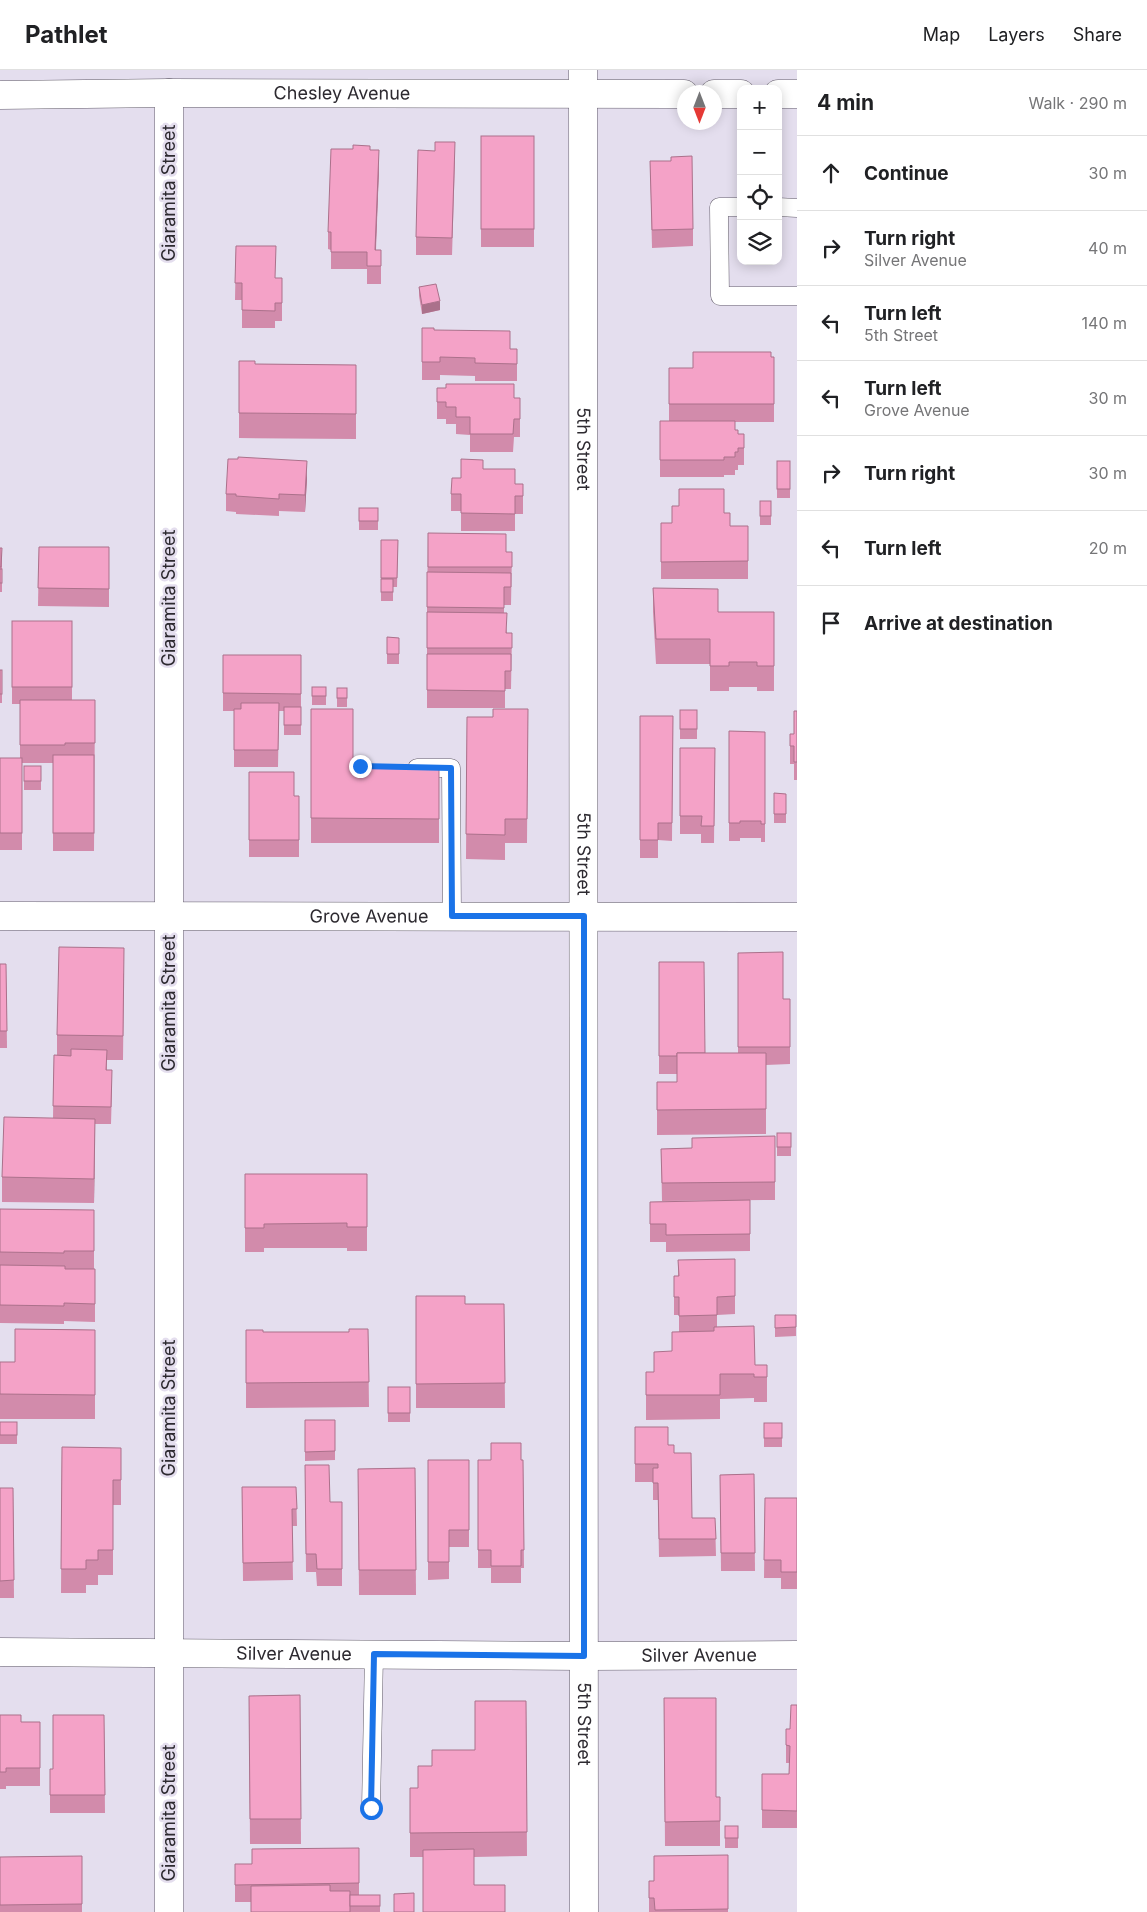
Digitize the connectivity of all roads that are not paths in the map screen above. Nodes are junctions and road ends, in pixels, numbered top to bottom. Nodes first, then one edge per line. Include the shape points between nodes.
1 (583, 82) edge
2 (169, 93) junction
3 (677, 93) edge
4 (722, 94) edge
5 (737, 94) edge
6 (782, 94) edge
7 (797, 94) edge
8 (0, 95) edge
9 (737, 207) edge
10 (782, 208) edge
11 (797, 208) edge
12 (797, 296) edge
13 (397, 767) edge
14 (0, 916) edge
15 (170, 916) junction
16 (452, 916) junction
17 (584, 916) junction
18 (797, 917) edge
19 (0, 1652) edge
20 (169, 1653) junction
21 (374, 1654) junction
22 (797, 1655) edge
23 (584, 1656) junction
24 (371, 1808) dead end
25 (169, 1912) edge
26 (584, 1912) edge

1 - 2 street, Chesley Avenue
1 - 3 street, Chesley Avenue
1 - 17 street, 5th Street
2 - 8 street, Chesley Avenue
2 - 15 street, Giaramita Street
4 - 5 street
6 - 7 street
9 - 12 lane via 719,207 720,296
10 - 11 lane
13 - 16 lane via 451,768
14 - 15 street, Grove Avenue
15 - 16 street, Grove Avenue
15 - 20 street, Giaramita Street
16 - 17 street, Grove Avenue
17 - 18 street, Grove Avenue
17 - 23 street, 5th Street
19 - 20 street, Silver Avenue
20 - 21 street, Silver Avenue
20 - 25 street, Giaramita Street
21 - 23 street, Silver Avenue
21 - 24 lane
22 - 23 street, Silver Avenue
23 - 26 street, 5th Street

